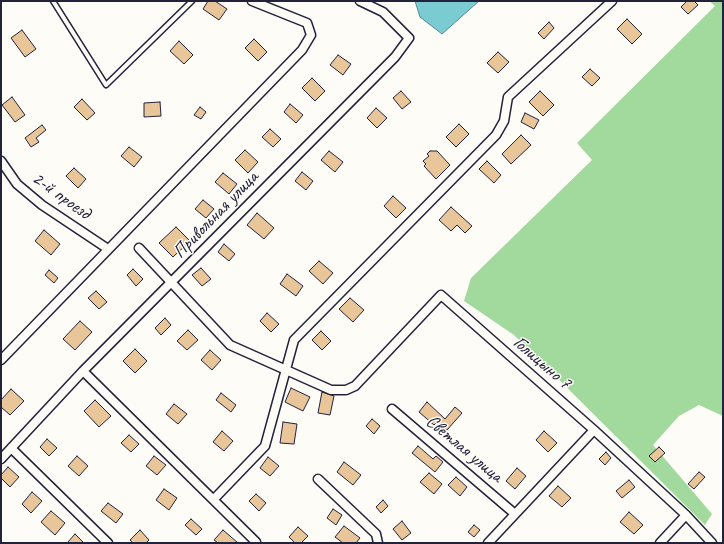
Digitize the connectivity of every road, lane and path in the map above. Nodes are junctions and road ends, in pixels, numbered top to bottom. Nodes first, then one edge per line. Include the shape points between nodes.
1 (54, 1) edge
2 (192, 1) edge
3 (252, 1) edge
4 (360, 1) edge
5 (612, 1) edge
6 (1, 162) edge
7 (139, 248) dead end
8 (108, 249) junction
9 (172, 284) junction
10 (1, 360) edge
11 (286, 370) junction
12 (83, 371) junction
13 (392, 409) dead end
14 (594, 430) junction
15 (11, 448) junction
16 (1, 459) edge
17 (318, 480) dead end
18 (214, 499) junction
19 (515, 514) junction
20 (686, 515) junction
21 (256, 542) dead end
22 (108, 543) edge
23 (378, 543) edge
24 (488, 543) edge
25 (660, 543) edge
26 (712, 543) edge

1 - 2 lane via 106,85
3 - 8 street via 307,24 311,35 302,50
4 - 9 street, Привольная улица via 383,12 409,38 395,57
5 - 11 street via 508,97 504,121 496,135 294,340
6 - 8 street, 2-й проезд via 17,184 32,197
7 - 9 street
8 - 10 street
9 - 11 street via 230,346
9 - 12 street, Привольная улица
11 - 14 street, Голицыно 7 via 331,390 346,390 355,386 441,295
11 - 18 street via 265,446
12 - 15 street, Привольная улица
12 - 18 street
13 - 19 street, Светлая улица
14 - 19 street
14 - 20 street, Голицыно 7
15 - 16 street, Привольная улица
15 - 22 street
17 - 23 street via 376,534
18 - 21 street
19 - 24 street
20 - 25 street
20 - 26 street, Голицыно 7

